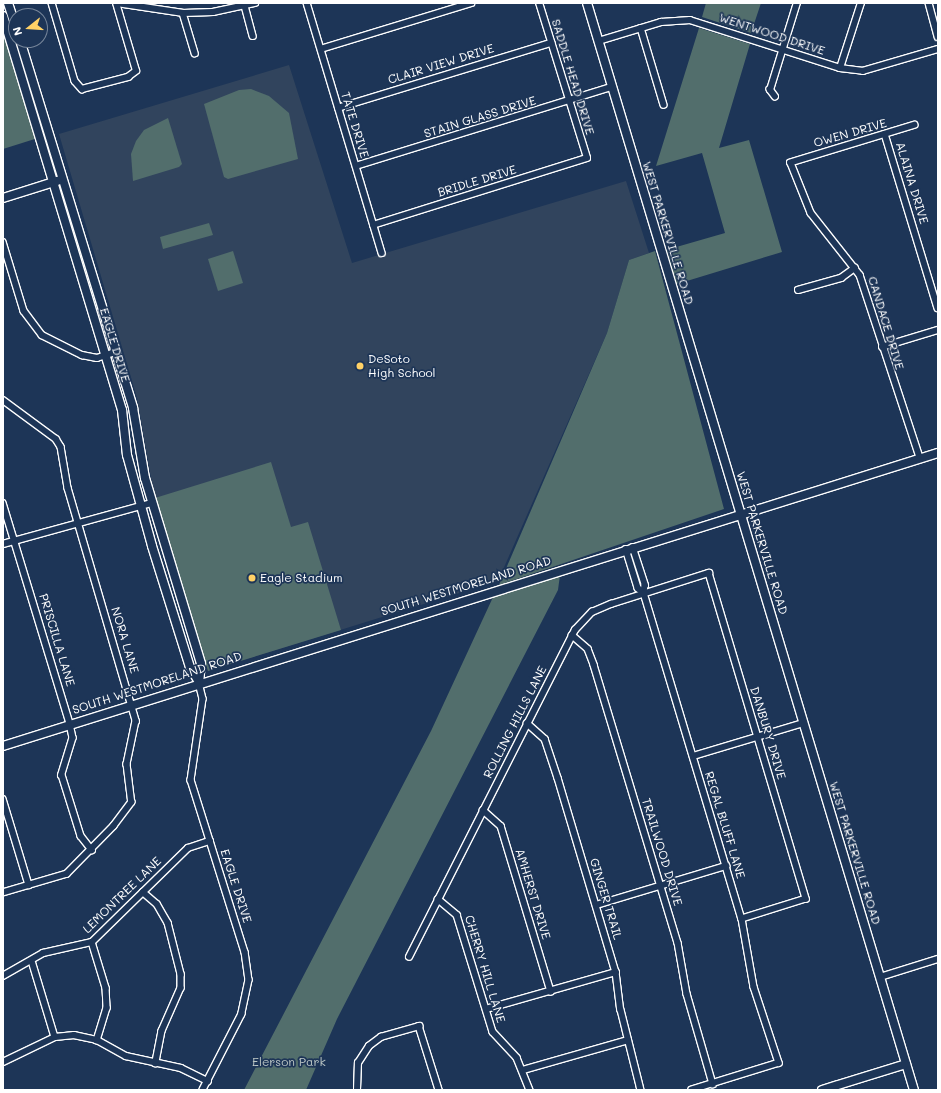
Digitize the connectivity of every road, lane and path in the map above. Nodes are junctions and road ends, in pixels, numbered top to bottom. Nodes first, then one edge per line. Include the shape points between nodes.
1 (8, 3) edge
2 (52, 3) edge
3 (116, 3) edge
4 (255, 3) edge
5 (307, 3) edge
6 (471, 3) edge
7 (539, 3) edge
8 (587, 3) edge
9 (797, 3) edge
10 (861, 3) edge
11 (929, 3) edge
12 (3, 4) edge
13 (245, 6) junction
14 (183, 13) junction
15 (3, 16) edge
16 (6, 25) junction
17 (641, 28) junction
18 (253, 36) dead end
19 (938, 37) edge
20 (598, 41) junction
21 (551, 43) junction
22 (22, 48) edge
23 (321, 49) junction
24 (938, 49) edge
25 (783, 50) junction
26 (195, 53) dead end
27 (28, 67) junction
28 (840, 68) junction
29 (611, 87) junction
30 (774, 97) dead end
31 (569, 101) junction
32 (664, 105) dead end
33 (338, 108) junction
34 (915, 125) dead end
35 (49, 129) junction
36 (39, 132) junction
37 (885, 134) junction
38 (587, 158) joint
39 (791, 163) joint
40 (356, 166) junction
41 (64, 179) junction
42 (54, 182) junction
43 (3, 198) edge
44 (373, 225) junction
45 (3, 242) edge
46 (382, 253) dead end
47 (88, 262) junction
48 (79, 265) junction
49 (856, 268) junction
50 (798, 290) dead end
51 (938, 308) edge
52 (938, 330) edge
53 (882, 348) junction
54 (116, 352) junction
55 (106, 356) junction
56 (3, 400) edge
57 (938, 453) edge
58 (920, 458) junction
59 (3, 503) edge
60 (152, 503) junction
61 (141, 506) junction
62 (740, 513) junction
63 (78, 523) junction
64 (15, 543) junction
65 (3, 544) edge
66 (630, 548) junction
67 (709, 574) joint
68 (644, 593) junction
69 (572, 635) junction
70 (198, 682) junction
71 (133, 704) junction
72 (527, 723) junction
73 (803, 723) junction
74 (70, 724) junction
75 (757, 736) junction
76 (3, 746) edge
77 (693, 756) junction
78 (3, 799) edge
79 (483, 810) junction
80 (210, 841) junction
81 (92, 850) junction
82 (726, 866) junction
83 (29, 885) junction
84 (661, 886) junction
85 (143, 892) junction
86 (3, 893) edge
87 (438, 899) junction
88 (596, 905) junction
89 (742, 919) junction
90 (92, 942) junction
91 (409, 957) dead end
92 (938, 959) edge
93 (32, 961) junction
94 (616, 972) junction
95 (3, 976) edge
96 (880, 977) junction
97 (551, 992) junction
98 (486, 1009) junction
99 (55, 1037) junction
100 (97, 1040) junction
101 (628, 1040) junction
102 (3, 1062) edge
103 (156, 1063) junction
104 (906, 1064) junction
105 (523, 1070) junction
106 (208, 1081) junction
107 (713, 1084) junction
108 (203, 1090) edge
109 (357, 1090) edge
110 (439, 1090) edge
111 (530, 1090) edge
112 (641, 1090) edge
113 (692, 1090) edge
114 (822, 1090) edge
115 (914, 1090) edge

1 - 12 main road
2 - 3 street via 75,81 82,89 128,77 136,71
3 - 14 street
4 - 13 street
5 - 23 street, TATE DRIVE
6 - 23 street
7 - 21 street, SADDLE HEAD DRIVE
8 - 20 main road, WEST PARKERVILLE ROAD
9 - 25 street
10 - 28 street
11 - 19 street
13 - 14 street
13 - 18 street
14 - 26 street
15 - 16 main road, EAGLE DRIVE
16 - 27 main road via 11,25
16 - 36 main road, EAGLE DRIVE
17 - 20 street, WENTWOOD DRIVE
17 - 25 street, WENTWOOD DRIVE via 690,20
17 - 32 street
20 - 29 main road, WEST PARKERVILLE ROAD
21 - 31 street, SADDLE HEAD DRIVE
21 - 33 street, CLAIR VIEW DRIVE
22 - 27 main road, EAGLE DRIVE
23 - 33 street, TATE DRIVE
24 - 28 street, WENTWOOD DRIVE via 881,68 863,71
25 - 28 street, WENTWOOD DRIVE
25 - 30 street via 770,90
27 - 35 main road, EAGLE DRIVE
29 - 31 street, STAIN GLASS DRIVE
29 - 62 main road, WEST PARKERVILLE ROAD
31 - 38 street, SADDLE HEAD DRIVE
31 - 40 street, STAIN GLASS DRIVE
33 - 40 street, TATE DRIVE
34 - 37 street, OWEN DRIVE
35 - 36 main road
35 - 41 main road, EAGLE DRIVE
36 - 42 main road, EAGLE DRIVE
37 - 39 street, OWEN DRIVE
37 - 51 street, ALAINA DRIVE
38 - 44 street, BRIDLE DRIVE
39 - 49 street, CANDACE DRIVE via 811,213
40 - 44 street, TATE DRIVE
41 - 42 main road
41 - 47 main road, EAGLE DRIVE
42 - 43 main road
42 - 48 main road, EAGLE DRIVE
44 - 46 street, TATE DRIVE
45 - 55 street via 29,321 42,335 67,349 97,358
47 - 48 main road
47 - 54 main road, EAGLE DRIVE
48 - 55 main road, EAGLE DRIVE
49 - 50 street via 840,278
49 - 53 street, CANDACE DRIVE
52 - 53 street
53 - 58 street, CANDACE DRIVE
54 - 55 street
54 - 60 main road, EAGLE DRIVE via 133,408 139,452
55 - 61 main road, EAGLE DRIVE via 122,410 127,455
56 - 63 street, NORA LANE via 56,439
57 - 58 main road, SOUTH WESTMORELAND ROAD
58 - 62 main road, SOUTH WESTMORELAND ROAD
59 - 64 street, PRISCILLA LANE
60 - 61 street
60 - 70 main road, EAGLE DRIVE via 201,664
61 - 63 street
61 - 70 main road, EAGLE DRIVE via 190,667
62 - 66 main road, SOUTH WESTMORELAND ROAD
62 - 73 main road, WEST PARKERVILLE ROAD
63 - 64 street
63 - 71 street, NORA LANE
64 - 65 street
64 - 74 street, PRISCILLA LANE
66 - 68 street, REGAL BLUFF LANE via 638,588
66 - 70 main road, SOUTH WESTMORELAND ROAD
67 - 68 street, ROLLING HILLS LANE
67 - 75 street, DANBURY DRIVE
68 - 69 street, ROLLING HILLS LANE via 592,612
68 - 77 street, REGAL BLUFF LANE
69 - 72 street, ROLLING HILLS LANE
69 - 84 street, TRAILWOOD DRIVE via 588,649 594,665
70 - 71 main road, SOUTH WESTMORELAND ROAD
70 - 80 street, EAGLE DRIVE via 203,700 191,780
71 - 74 main road, SOUTH WESTMORELAND ROAD
71 - 81 street, NORA LANE via 136,721 127,764 132,802
72 - 79 street, ROLLING HILLS LANE
72 - 88 street, GINGER TRAIL via 545,739
73 - 75 street
73 - 96 main road, WEST PARKERVILLE ROAD
74 - 76 main road, SOUTH WESTMORELAND ROAD
74 - 81 street, PRISCILLA LANE via 73,738 62,775 81,836
75 - 77 street
75 - 89 street, DANBURY DRIVE via 806,899
77 - 82 street, REGAL BLUFF LANE
78 - 83 street
79 - 87 street, ROLLING HILLS LANE
79 - 97 street, AMHERST DRIVE via 501,826
80 - 85 street, LEMONTREE LANE via 188,848
80 - 106 street, EAGLE DRIVE via 245,952 249,980 242,1014
81 - 83 street, NORA LANE via 67,874
82 - 84 street
82 - 89 street, REGAL BLUFF LANE
83 - 86 street, NORA LANE
84 - 88 street
84 - 107 street, TRAILWOOD DRIVE
85 - 90 street, LEMONTREE LANE
85 - 103 street via 156,904 168,923 181,974 181,988 162,1031
87 - 91 street, ROLLING HILLS LANE
87 - 98 street, CHERRY HILL LANE via 457,915
88 - 94 street, GINGER TRAIL
89 - 107 street, REGAL BLUFF LANE via 754,987 779,1063
90 - 93 street, LEMONTREE LANE via 43,953
90 - 100 street via 106,988 107,1008
92 - 96 street
93 - 95 street, LEMONTREE LANE
93 - 99 street
94 - 97 street
94 - 101 street, GINGER TRAIL
96 - 104 main road, WEST PARKERVILLE ROAD
97 - 98 street
98 - 105 street, CHERRY HILL LANE via 493,1032
99 - 100 street via 74,1035
99 - 102 street
100 - 103 street via 126,1056
101 - 105 street
101 - 112 street, GINGER TRAIL
103 - 106 street via 181,1068
104 - 114 main road
104 - 115 main road, WEST PARKERVILLE ROAD
105 - 111 street, CHERRY HILL LANE
106 - 108 street, EAGLE DRIVE
107 - 113 street
109 - 110 street via 356,1071 360,1057 381,1037 419,1026

